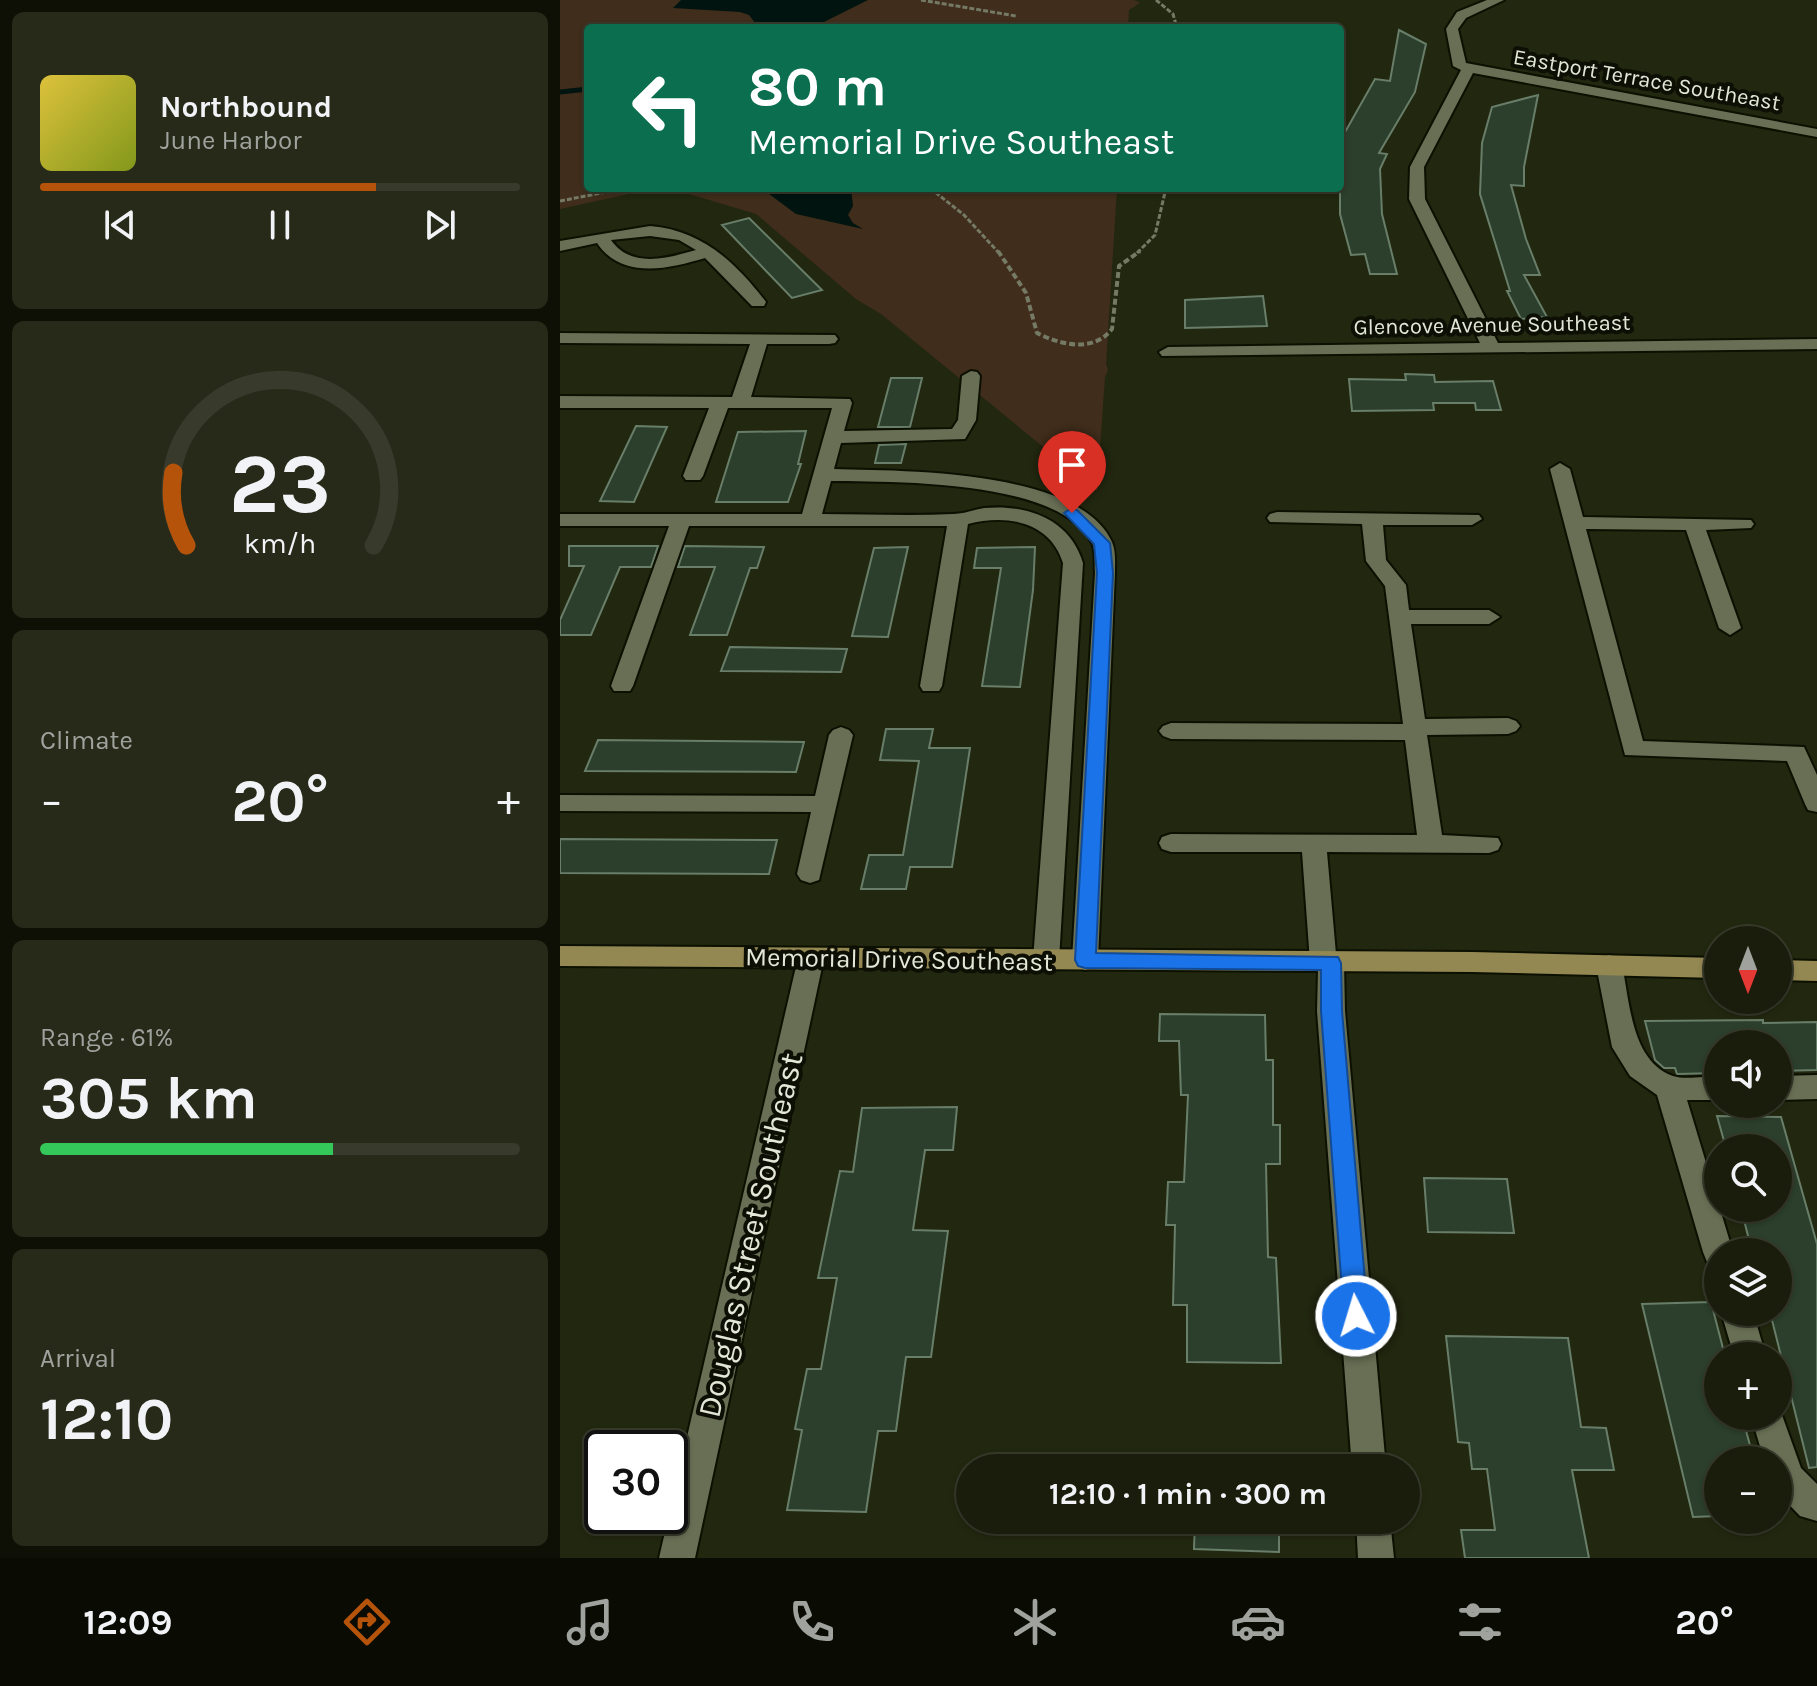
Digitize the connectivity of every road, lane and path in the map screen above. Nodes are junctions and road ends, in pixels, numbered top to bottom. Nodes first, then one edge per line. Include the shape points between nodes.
1 (921, 0) edge
2 (1156, 0) edge
3 (1498, 0) edge
4 (1016, 16) dead end
5 (1176, 24) edge
6 (1469, 68) junction
7 (1817, 133) edge
8 (606, 192) edge
9 (935, 192) edge
10 (1165, 192) edge
11 (560, 201) edge
12 (602, 238) junction
13 (560, 246) edge
14 (707, 252) junction
15 (758, 302) dead end
16 (560, 338) edge
17 (760, 339) junction
18 (829, 339) dead end
19 (1817, 344) edge
20 (1491, 347) junction
21 (1168, 352) dead end
22 (971, 376) dead end
23 (560, 402) edge
24 (730, 402) junction
25 (833, 437) junction
26 (1560, 469) dead end
27 (823, 475) junction
28 (693, 476) dead end
29 (1017, 491) junction
30 (1004, 512) junction
31 (1277, 518) dead end
32 (1372, 519) junction
33 (1472, 519) dead end
34 (560, 520) edge
35 (681, 520) junction
36 (810, 520) junction
37 (958, 520) junction
38 (1574, 523) junction
39 (1694, 524) junction
40 (1744, 524) dead end
41 (1400, 617) junction
42 (1489, 617) dead end
43 (1730, 628) dead end
44 (622, 686) dead end
45 (931, 686) dead end
46 (1508, 726) dead end
47 (1416, 730) junction
48 (1171, 731) dead end
49 (841, 735) dead end
50 (560, 803) edge
51 (826, 804) junction
52 (1817, 804) edge
53 (1171, 843) dead end
54 (1314, 843) junction
55 (1431, 844) junction
56 (1489, 844) dead end
57 (810, 874) dead end
58 (560, 956) edge
59 (811, 958) junction
60 (1046, 960) junction
61 (1085, 960) junction
62 (1327, 962) junction
63 (1609, 965) junction
64 (1704, 968) edge
65 (1792, 970) edge
66 (1817, 971) edge
67 (1817, 1087) edge
68 (1669, 1088) junction
69 (1704, 1088) edge
70 (1792, 1088) edge
71 (1714, 1238) edge
72 (1772, 1430) edge
73 (1368, 1454) edge
74 (1817, 1504) edge
75 (1374, 1534) edge
76 (677, 1558) edge
77 (1376, 1558) edge

1 - 4 path
2 - 5 path via 1173,14
3 - 6 street via 1461,15 1452,29 1460,66
6 - 7 street, Eastport Terrace Southeast
6 - 20 street via 1415,180 1426,221
8 - 11 path
9 - 10 path via 990,240 1034,305 1037,333 1069,345 1103,338 1113,328 1119,266 1157,236
12 - 13 street
12 - 14 street via 667,233 686,237
12 - 14 street via 615,257 632,263 655,264
14 - 15 street
16 - 17 street
17 - 18 street
17 - 24 street
19 - 20 street, Glencove Avenue Southeast
20 - 21 street, Glencove Avenue Southeast
22 - 25 street via 967,420 958,435
23 - 24 street
24 - 25 street via 843,403
24 - 28 street
25 - 27 street
26 - 38 street
27 - 29 street via 944,479
27 - 36 street
29 - 30 street
29 - 61 street via 1058,502 1102,543 1105,573
30 - 37 street
30 - 60 street via 1051,529 1065,541 1073,563
31 - 32 street
32 - 33 street
32 - 41 street via 1376,561 1395,585
34 - 35 street
35 - 36 street
35 - 44 street
36 - 37 street
37 - 45 street
38 - 39 street
38 - 52 street via 1633,749 1796,753
39 - 40 street
39 - 43 street
41 - 42 street
41 - 47 street
46 - 47 street
47 - 48 street
47 - 55 street
49 - 51 street
50 - 51 street
51 - 57 street
53 - 54 street
54 - 55 street
54 - 62 street
55 - 56 street
58 - 59 main road, Memorial Drive Southeast
59 - 60 main road, Memorial Drive Southeast
59 - 76 street, Douglas Street Southeast
60 - 61 main road, Memorial Drive Southeast
61 - 62 main road, Memorial Drive Southeast
62 - 63 main road, Memorial Drive Southeast
62 - 73 street
63 - 64 main road, Memorial Drive Southeast
63 - 68 street via 1626,1047 1640,1068
65 - 66 main road
67 - 70 street
68 - 69 street
68 - 71 street
72 - 74 street via 1787,1478
75 - 77 street

